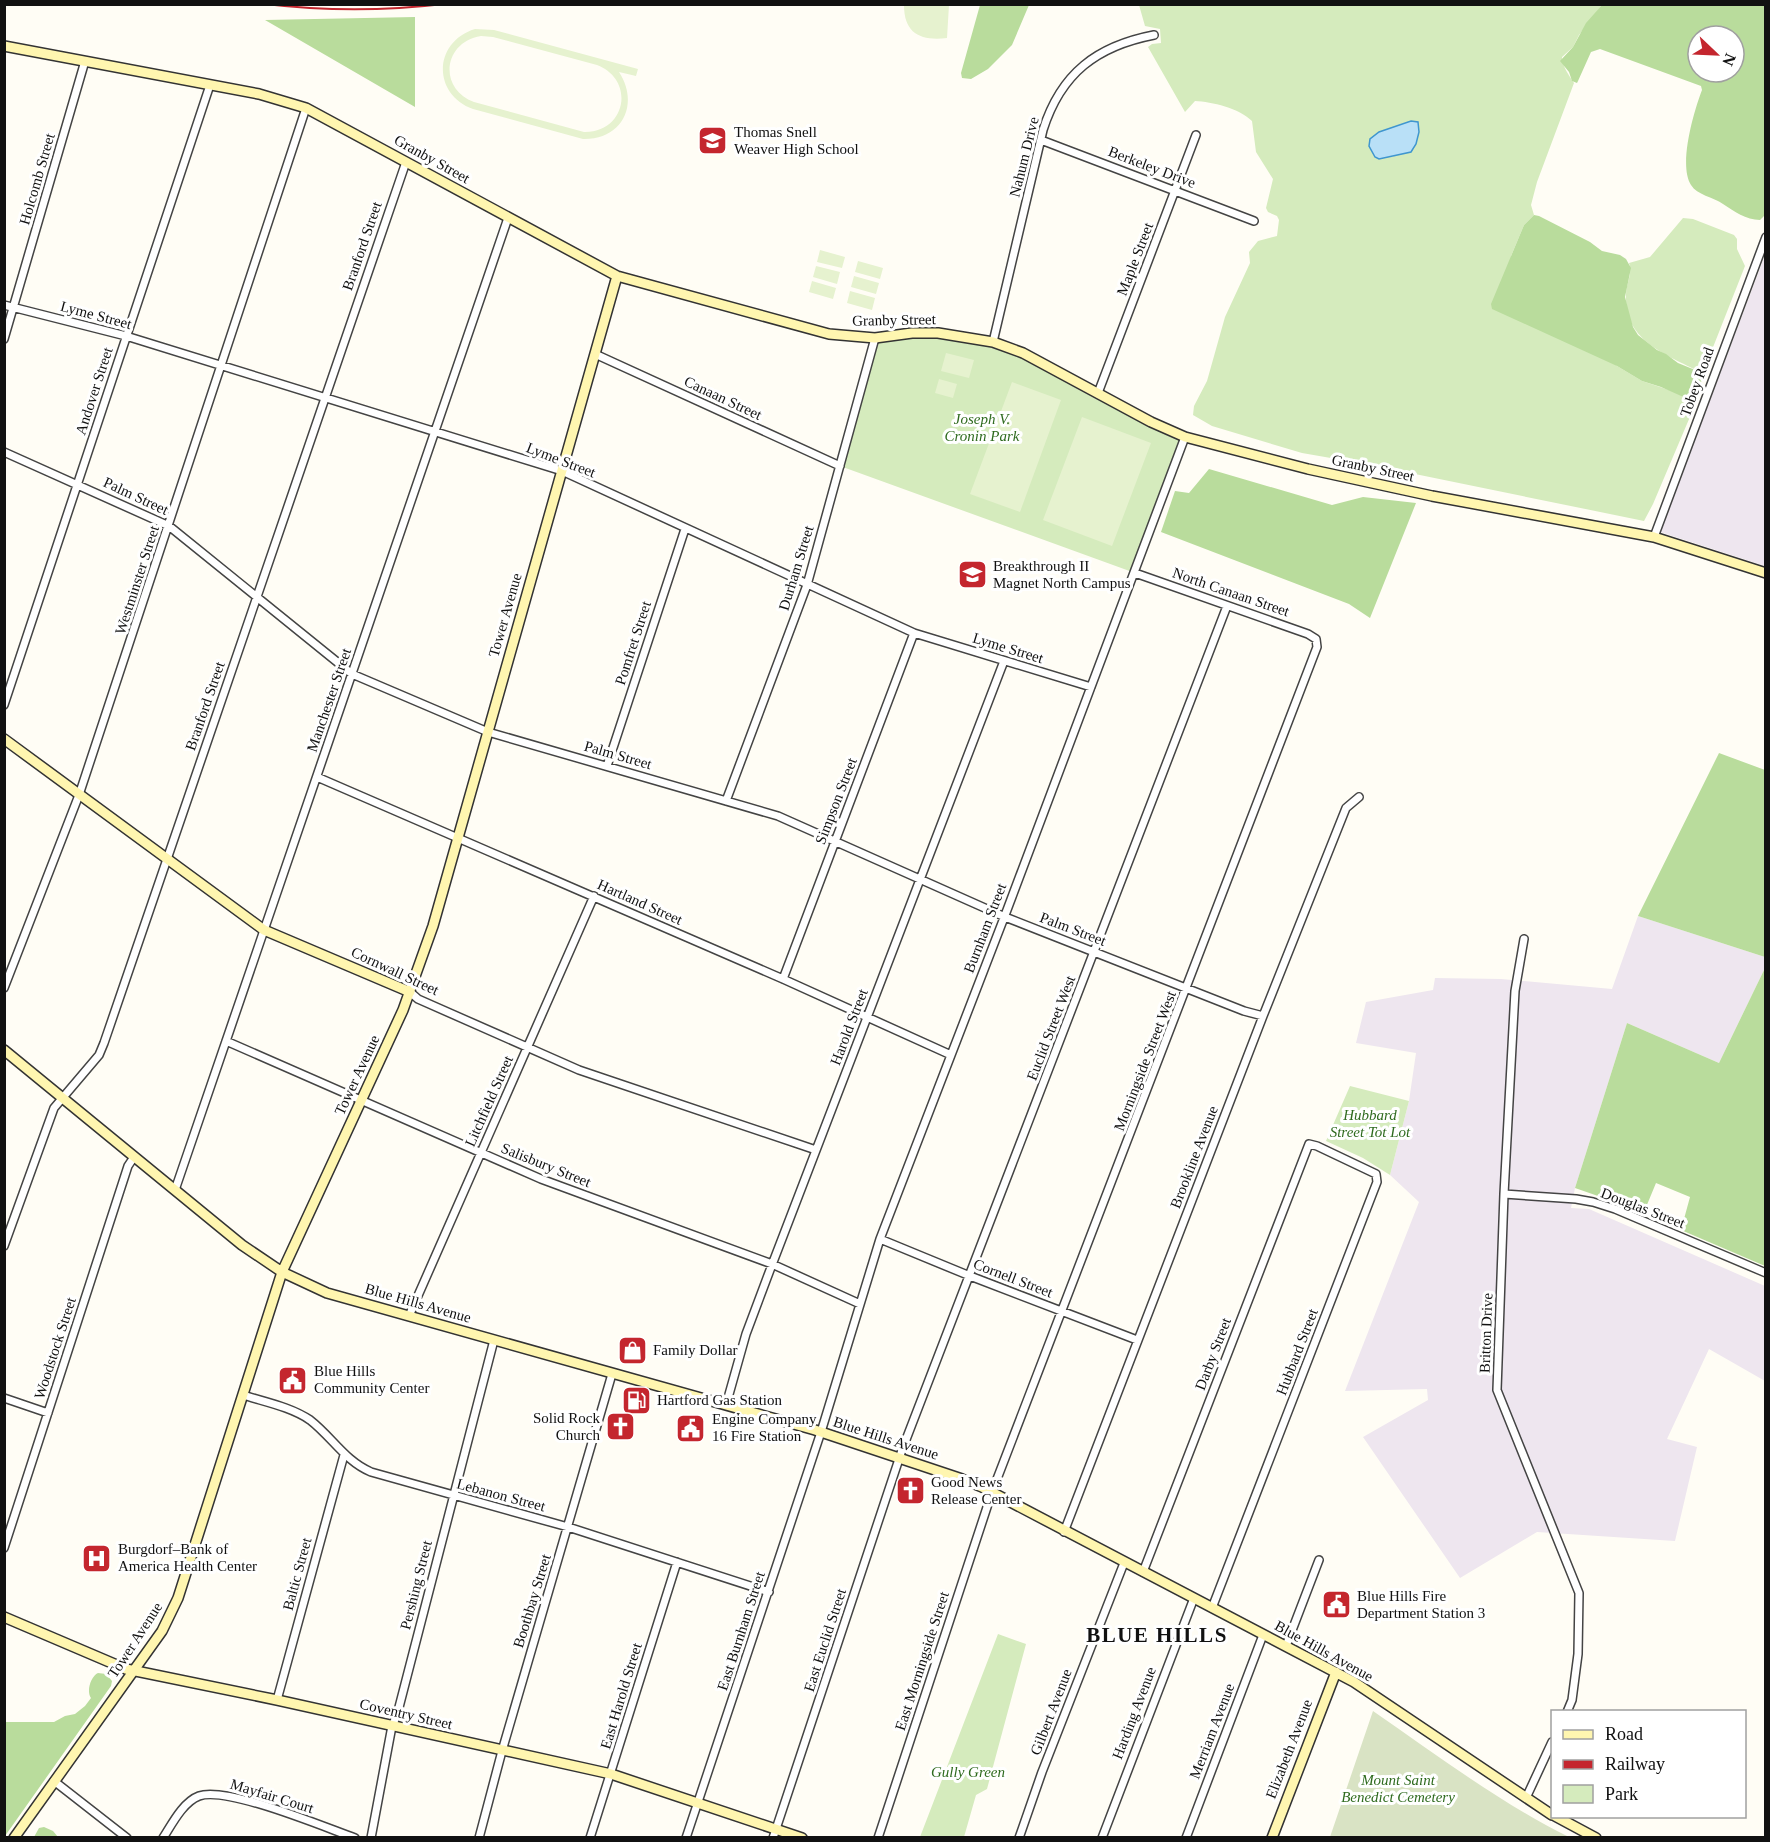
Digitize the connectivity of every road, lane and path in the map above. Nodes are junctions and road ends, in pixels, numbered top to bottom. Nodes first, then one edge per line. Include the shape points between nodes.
1 (1154, 35) dead end
2 (4, 46) edge
3 (85, 61) junction
4 (210, 86) junction
5 (306, 108) junction
6 (1196, 135) dead end
7 (1041, 140) junction
8 (406, 162) junction
9 (1175, 191) junction
10 (508, 218) junction
11 (1254, 221) dead end
12 (1766, 237) edge
13 (617, 276) junction
14 (4, 305) edge
15 (14, 307) junction
16 (126, 336) junction
17 (875, 338) junction
18 (4, 339) edge
19 (993, 342) junction
20 (595, 354) junction
21 (221, 365) junction
22 (1098, 393) junction
23 (324, 397) junction
24 (434, 431) junction
25 (1185, 437) junction
26 (4, 452) edge
27 (840, 466) junction
28 (562, 471) junction
29 (78, 484) junction
30 (169, 526) junction
31 (685, 529) junction
32 (1654, 537) junction
33 (1135, 573) junction
34 (1766, 573) edge
35 (807, 585) junction
36 (256, 597) junction
37 (1227, 606) junction
38 (914, 633) junction
39 (1316, 639) joint
40 (1004, 661) junction
41 (352, 674) junction
42 (1091, 687) junction
43 (4, 705) edge
44 (488, 732) junction
45 (4, 739) edge
46 (607, 766) junction
47 (317, 777) junction
48 (79, 795) junction
49 (1359, 797) dead end
50 (726, 801) junction
51 (458, 837) junction
52 (835, 841) junction
53 (167, 860) junction
54 (920, 879) junction
55 (594, 896) junction
56 (1005, 916) junction
57 (264, 930) junction
58 (1524, 939) dead end
59 (1095, 952) junction
60 (783, 979) junction
61 (4, 988) edge
62 (1188, 988) junction
63 (410, 992) junction
64 (1263, 1016) junction
65 (868, 1018) junction
66 (226, 1041) junction
67 (527, 1048) junction
68 (4, 1050) edge
69 (951, 1055) junction
70 (62, 1097) junction
71 (362, 1100) junction
72 (1309, 1144) joint
73 (816, 1150) junction
74 (480, 1153) junction
75 (134, 1157) junction
76 (175, 1190) junction
77 (1504, 1194) junction
78 (880, 1239) junction
79 (4, 1246) edge
80 (772, 1264) junction
81 (282, 1272) junction
82 (1766, 1273) edge
83 (970, 1276) junction
84 (860, 1304) junction
85 (1062, 1311) junction
86 (409, 1316) junction
87 (494, 1340) junction
88 (1137, 1340) junction
89 (612, 1374) junction
90 (243, 1395) junction
91 (4, 1398) edge
92 (726, 1405) junction
93 (48, 1413) junction
94 (821, 1432) junction
95 (344, 1455) junction
96 (900, 1458) junction
97 (992, 1492) junction
98 (453, 1496) junction
99 (568, 1527) junction
100 (1065, 1532) junction
101 (4, 1548) edge
102 (1319, 1560) dead end
103 (677, 1562) junction
104 (1124, 1563) junction
105 (1143, 1572) junction
106 (768, 1592) junction
107 (1194, 1598) junction
108 (1212, 1608) junction
109 (4, 1617) edge
110 (1263, 1635) junction
111 (1286, 1646) junction
112 (134, 1671) junction
113 (1335, 1672) junction
114 (277, 1700) junction
115 (1568, 1710) edge
116 (392, 1726) junction
117 (1551, 1744) edge
118 (502, 1751) junction
119 (611, 1774) junction
120 (54, 1781) junction
121 (1526, 1798) junction
122 (698, 1803) junction
123 (1551, 1814) edge
124 (1558, 1818) edge
125 (774, 1833) edge
126 (14, 1838) edge
127 (127, 1838) edge
128 (163, 1838) edge
129 (355, 1838) edge
130 (371, 1838) edge
131 (480, 1838) edge
132 (590, 1838) edge
133 (686, 1838) edge
134 (802, 1838) edge
135 (878, 1838) edge
136 (1019, 1838) edge
137 (1102, 1838) edge
138 (1186, 1838) edge
139 (1272, 1838) edge
140 (1596, 1838) edge

1 - 7 street, Nahum Drive via 1111,47 1076,71 1051,106
2 - 3 main road, Granby Street
3 - 4 main road, Granby Street
3 - 15 street, Holcomb Street
4 - 5 main road, Granby Street via 259,94
4 - 16 street, Andover Street
5 - 8 main road, Granby Street
5 - 21 street, Westminster Street
6 - 9 street, Maple Street
7 - 9 street, Berkeley Drive
7 - 19 street, Nahum Drive
8 - 10 main road, Granby Street
8 - 23 street, Branford Street
9 - 11 street, Berkeley Drive
9 - 22 street, Maple Street
10 - 13 main road, Granby Street
10 - 24 street, Manchester Street
12 - 32 street, Tobey Road
13 - 17 main road, Granby Street via 829,334
13 - 20 main road, Tower Avenue
14 - 15 street, Lyme Street
15 - 16 street, Lyme Street
15 - 18 street, Holcomb Street
16 - 21 street, Lyme Street
16 - 29 street, Andover Street
17 - 19 main road, Granby Street via 938,333
17 - 27 street, Durham Street
19 - 22 main road, Granby Street via 1023,353
20 - 27 street, Canaan Street
20 - 28 main road, Tower Avenue
21 - 23 street, Lyme Street
21 - 30 street, Westminster Street
22 - 25 main road, Granby Street
23 - 24 street, Lyme Street
23 - 36 street, Branford Street
24 - 28 street, Lyme Street
24 - 41 street, Manchester Street
25 - 32 main road, Granby Street via 1434,496
25 - 33 street, Burnham Street
26 - 29 street, Palm Street
27 - 35 street, Durham Street
28 - 31 street, Lyme Street
28 - 44 main road, Tower Avenue
29 - 30 street, Palm Street
29 - 43 street, Andover Street
30 - 36 street, Palm Street
30 - 48 street, Westminster Street
31 - 35 street, Lyme Street
31 - 46 street, Pomfret Street
32 - 34 main road, Granby Street
33 - 37 street, North Canaan Street
33 - 42 street, Burnham Street
35 - 38 street, Lyme Street
35 - 50 street, Durham Street
36 - 41 street, Palm Street
36 - 53 street, Branford Street
37 - 39 street, North Canaan Street
37 - 59 street, Euclid Street West
38 - 40 street, Lyme Street
38 - 52 street, Simpson Street
39 - 62 street, Morningside Street West via 1316,652
40 - 42 street, Lyme Street
40 - 54 street, Harold Street
41 - 44 street, Palm Street
41 - 47 street, Manchester Street
42 - 56 street, Burnham Street
44 - 46 street, Palm Street
44 - 51 main road, Tower Avenue
45 - 48 main road, Cornwall Street
46 - 50 street, Palm Street
47 - 51 street, Hartland Street
47 - 57 street, Manchester Street
48 - 53 main road, Cornwall Street
48 - 61 street, Westminster Street
49 - 64 street, Brookline Avenue via 1347,808
50 - 52 street, Palm Street via 778,816
51 - 55 street, Hartland Street
51 - 63 main road, Tower Avenue via 434,926
52 - 54 street, Palm Street
52 - 60 street, Simpson Street
53 - 57 main road, Cornwall Street
53 - 70 street, Branford Street via 104,1043
54 - 56 street, Palm Street
54 - 65 street, Harold Street
55 - 60 street, Hartland Street
55 - 67 street, Litchfield Street
56 - 59 street, Palm Street
56 - 69 street, Burnham Street
57 - 63 main road, Cornwall Street
57 - 66 street, Manchester Street
58 - 77 street, Britton Drive via 1515,991
59 - 62 street, Palm Street
59 - 83 street, Euclid Street West
60 - 65 street, Hartland Street
62 - 64 street, Palm Street
62 - 85 street, Morningside Street West
63 - 67 street, Cornwall Street
63 - 71 main road, Tower Avenue
64 - 88 street, Brookline Avenue
65 - 69 street, Hartland Street
65 - 73 street, Harold Street
66 - 71 street, Salisbury Street
66 - 76 street, Manchester Street
67 - 73 street, Cornwall Street via 579,1070
67 - 74 street, Litchfield Street
68 - 70 main road, Blue Hills Avenue
69 - 78 street, Burnham Street
70 - 75 main road, Blue Hills Avenue
70 - 79 street, Branford Street via 54,1108
71 - 74 street, Salisbury Street
71 - 81 main road, Tower Avenue
72 - 105 street, Darby Street
72 - 108 street, Hubbard Street via 1376,1174 1377,1182
73 - 80 street, Harold Street
74 - 80 street, Salisbury Street
74 - 86 street, Litchfield Street
75 - 76 main road, Blue Hills Avenue
75 - 93 street, Woodstock Street
76 - 81 main road, Blue Hills Avenue
77 - 82 street, Douglas Street via 1593,1202
77 - 115 street, Britton Drive via 1497,1390 1579,1593 1578,1654
78 - 83 street, Cornell Street
78 - 84 street, Burnham Street
80 - 84 street, Salisbury Street
80 - 92 street, Harold Street via 746,1334
81 - 86 main road, Blue Hills Avenue via 327,1293
81 - 90 main road, Tower Avenue
83 - 85 street, Cornell Street
83 - 96 street, Euclid Street West
84 - 94 street, Burnham Street
85 - 88 street, Cornell Street
85 - 97 street, Morningside Street West
86 - 87 main road, Blue Hills Avenue
87 - 89 main road, Blue Hills Avenue
87 - 98 street, Pershing Street
88 - 100 street, Brookline Avenue
89 - 92 main road, Blue Hills Avenue
89 - 99 street, Boothbay Street
90 - 95 street, Lebanon Street via 301,1415
90 - 112 main road, Tower Avenue via 178,1598 162,1631
91 - 93 street
92 - 94 main road, Blue Hills Avenue
93 - 101 street, Woodstock Street
94 - 96 main road, Blue Hills Avenue
94 - 106 street, East Burnham Street
95 - 98 street, Lebanon Street via 371,1472
95 - 114 street, Baltic Street
96 - 97 main road, Blue Hills Avenue
96 - 125 street, East Euclid Street
97 - 100 main road, Blue Hills Avenue
97 - 135 street, East Morningside Street
98 - 99 street, Lebanon Street
98 - 116 street, Pershing Street
99 - 103 street, Lebanon Street
99 - 118 street, Boothbay Street
100 - 104 main road, Blue Hills Avenue
102 - 111 street
103 - 106 street, Lebanon Street
103 - 119 street, East Harold Street
104 - 105 main road, Blue Hills Avenue
104 - 136 street, Gilbert Avenue
105 - 107 main road, Blue Hills Avenue
106 - 122 street, East Burnham Street
107 - 108 main road, Blue Hills Avenue
107 - 137 street, Harding Avenue
108 - 110 main road, Blue Hills Avenue
109 - 112 main road, Coventry Street
110 - 111 main road, Blue Hills Avenue
110 - 138 street, Merriam Avenue
111 - 113 main road, Blue Hills Avenue
112 - 114 main road, Coventry Street
112 - 120 main road, Tower Avenue
113 - 121 main road, Blue Hills Avenue
113 - 139 main road, Elizabeth Avenue
114 - 116 main road, Coventry Street
116 - 118 main road, Coventry Street
116 - 130 street, Pershing Street
117 - 121 street
118 - 119 main road, Coventry Street
118 - 131 street, Boothbay Street
119 - 122 main road, Coventry Street
119 - 132 street, East Harold Street
120 - 126 main road, Tower Avenue
120 - 127 street
121 - 123 main road, Blue Hills Avenue
122 - 125 main road, Coventry Street
122 - 133 street, East Burnham Street
124 - 140 main road, Blue Hills Avenue
125 - 134 main road, Coventry Street
128 - 129 street, Mayfair Court via 185,1807 210,1794 236,1797

